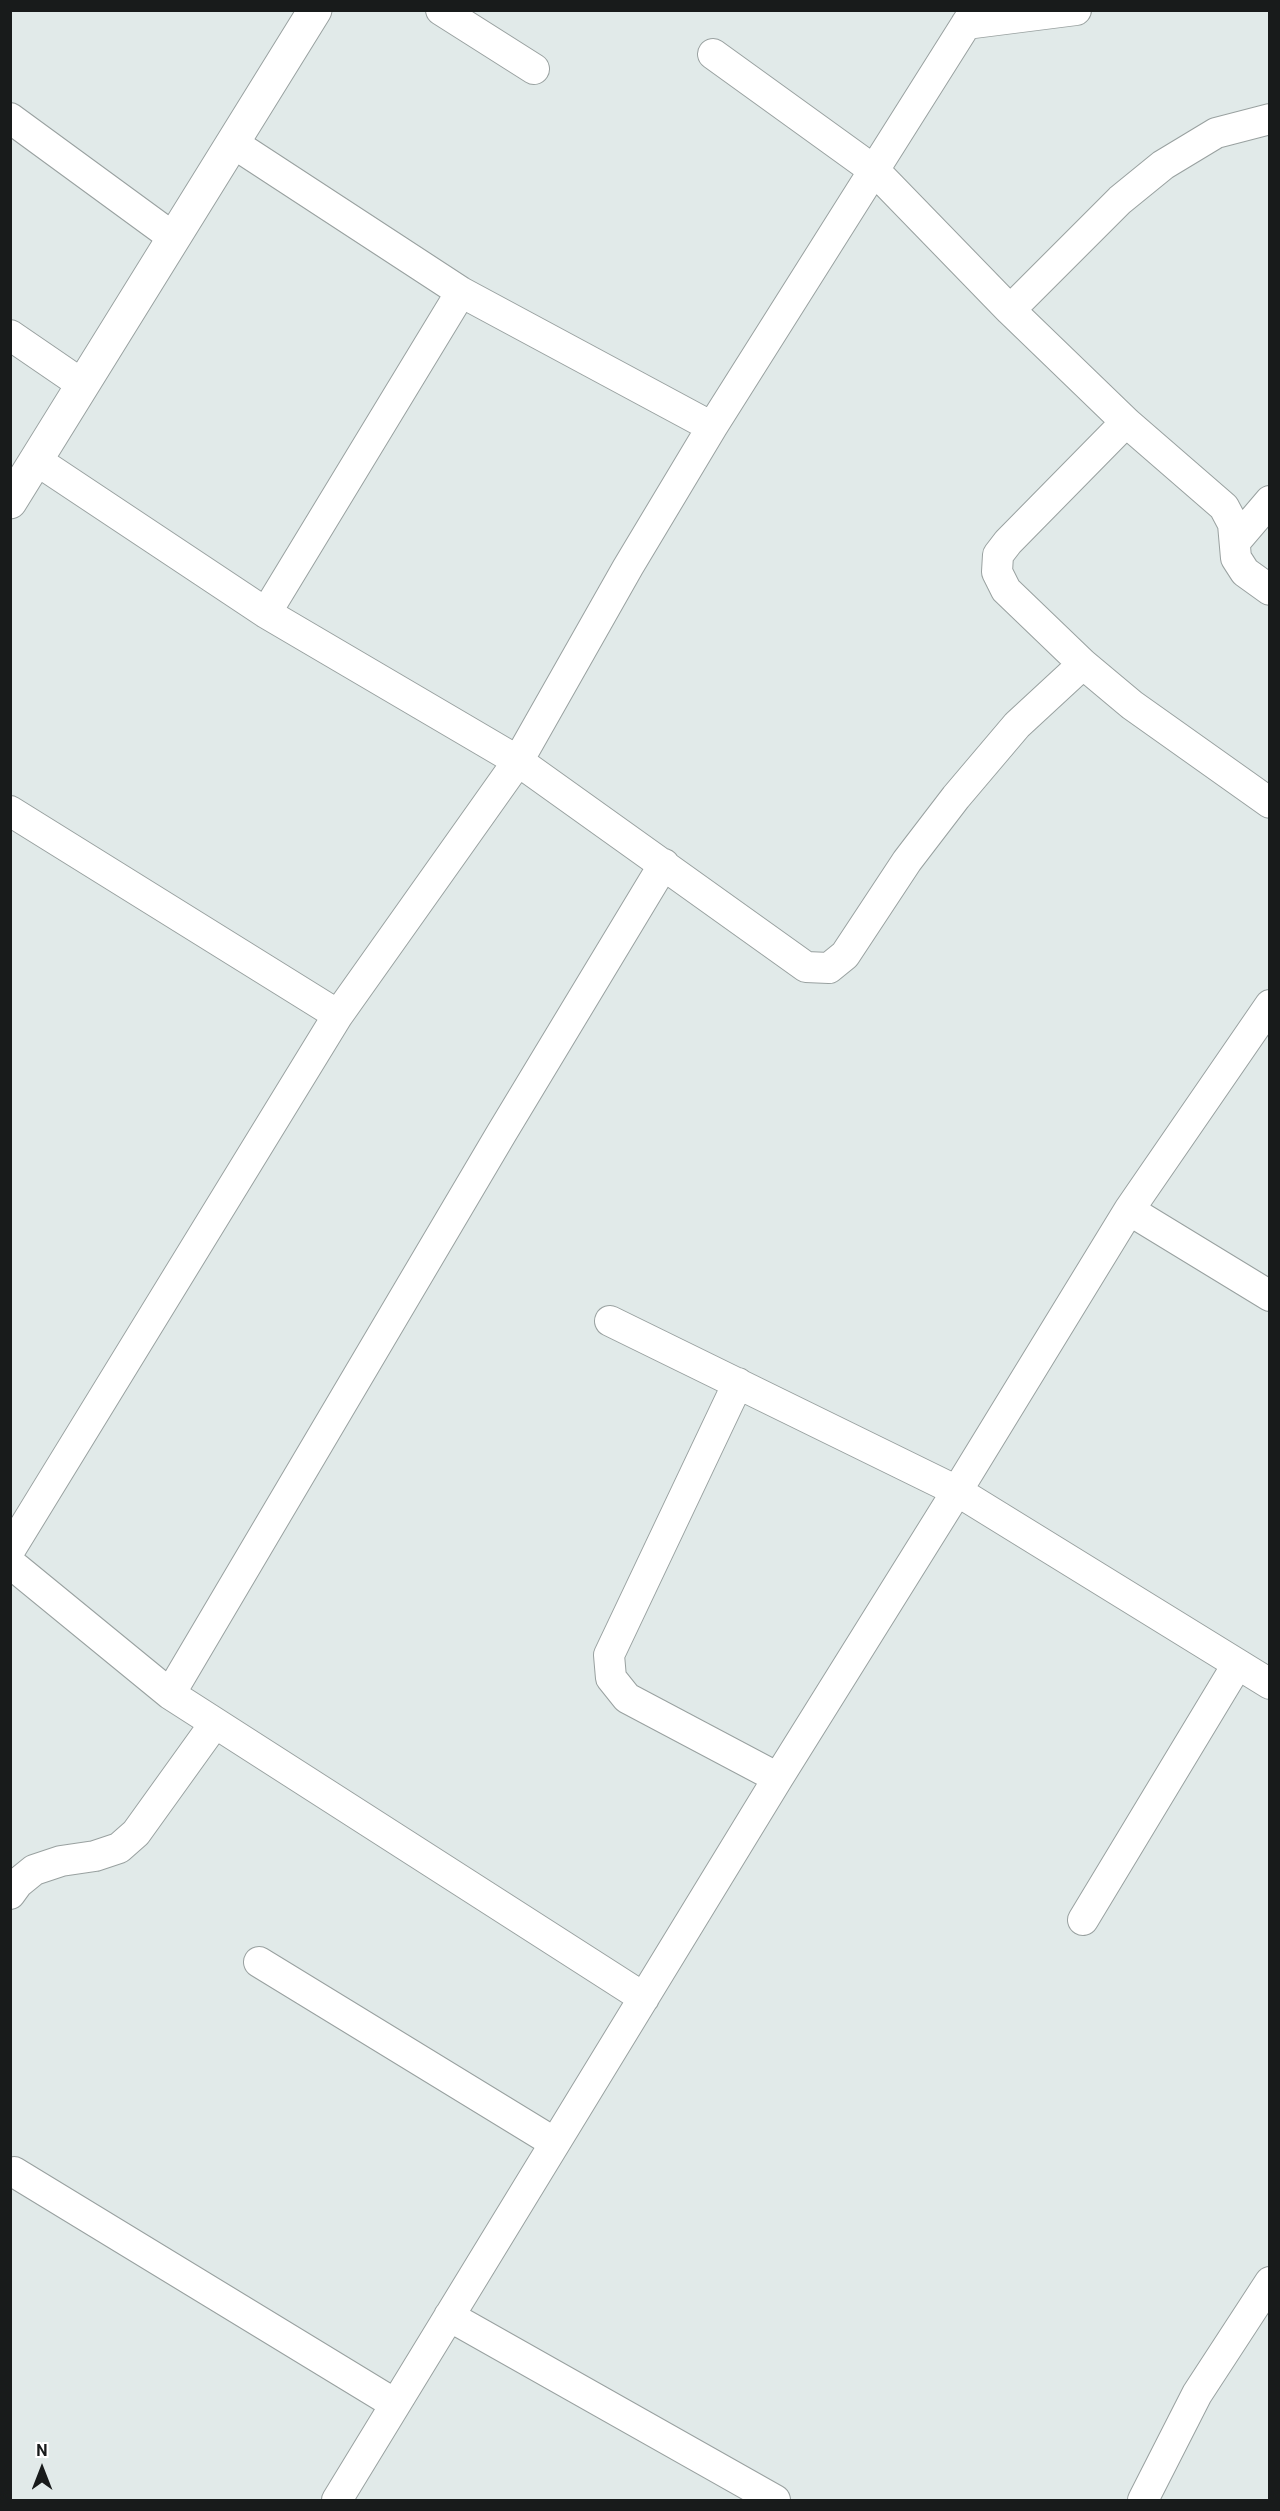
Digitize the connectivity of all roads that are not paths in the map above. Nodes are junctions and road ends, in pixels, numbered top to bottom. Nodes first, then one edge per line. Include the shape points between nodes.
1 (315, 10) edge
2 (441, 10) edge
3 (1076, 10) edge
4 (971, 17) edge
5 (712, 54) dead end
6 (534, 69) dead end
7 (10, 118) edge
8 (1269, 119) edge
9 (233, 143) junction
10 (875, 171) junction
11 (174, 238) junction
12 (460, 292) junction
13 (1010, 310) junction
14 (10, 335) edge
15 (83, 385) junction
16 (1126, 422) junction
17 (712, 427) junction
18 (36, 460) junction
19 (1269, 501) edge
20 (10, 502) edge
21 (1235, 542) junction
22 (1269, 590) edge
23 (266, 613) junction
24 (1083, 664) junction
25 (518, 762) junction
26 (1269, 803) edge
27 (10, 811) edge
28 (664, 864) junction
29 (1269, 1005) edge
30 (338, 1015) junction
31 (1129, 1210) junction
32 (1269, 1296) edge
33 (610, 1320) dead end
34 (738, 1383) junction
35 (957, 1491) junction
36 (10, 1550) edge
37 (10, 1563) edge
38 (1237, 1665) junction
39 (1269, 1684) edge
40 (170, 1694) junction
41 (215, 1723) junction
42 (778, 1778) junction
43 (10, 1894) edge
44 (1083, 1920) dead end
45 (259, 1962) dead end
46 (644, 1998) junction
47 (555, 2143) junction
48 (14, 2172) dead end
49 (1269, 2282) edge
50 (449, 2316) junction
51 (395, 2404) junction
52 (337, 2500) edge
53 (775, 2500) edge
54 (1143, 2500) edge

1 - 9 street
2 - 6 street
3 - 4 street
4 - 10 street
5 - 10 street
7 - 11 street
8 - 13 street via 1216,133 1163,165 1120,200
9 - 11 street
9 - 12 street
10 - 13 street
10 - 17 street
11 - 15 street
12 - 17 street
12 - 23 street
13 - 16 street
14 - 15 street
15 - 18 street
16 - 21 street via 1224,507 1233,524
16 - 24 street via 999,555 997,572 1006,590
17 - 25 street
18 - 20 street
18 - 23 street
19 - 21 street
21 - 22 street via 1236,558 1245,572
23 - 25 street
24 - 26 street via 1132,705
24 - 28 street via 1017,724 956,796 845,955 829,968 806,967
25 - 28 street
25 - 30 street
27 - 30 street
28 - 40 street
29 - 31 street
30 - 36 street
31 - 32 street
31 - 35 street
33 - 34 street
34 - 35 street
34 - 42 street via 609,1654 611,1678 627,1698
35 - 38 street
35 - 42 street
37 - 40 street
38 - 39 street
38 - 44 street
40 - 41 street
41 - 43 street via 136,1833 119,1848 34,1870
41 - 46 street
42 - 46 street
45 - 47 street
46 - 47 street
47 - 50 street
48 - 51 street
49 - 54 street via 1197,2394
50 - 51 street
50 - 53 street
51 - 52 street

